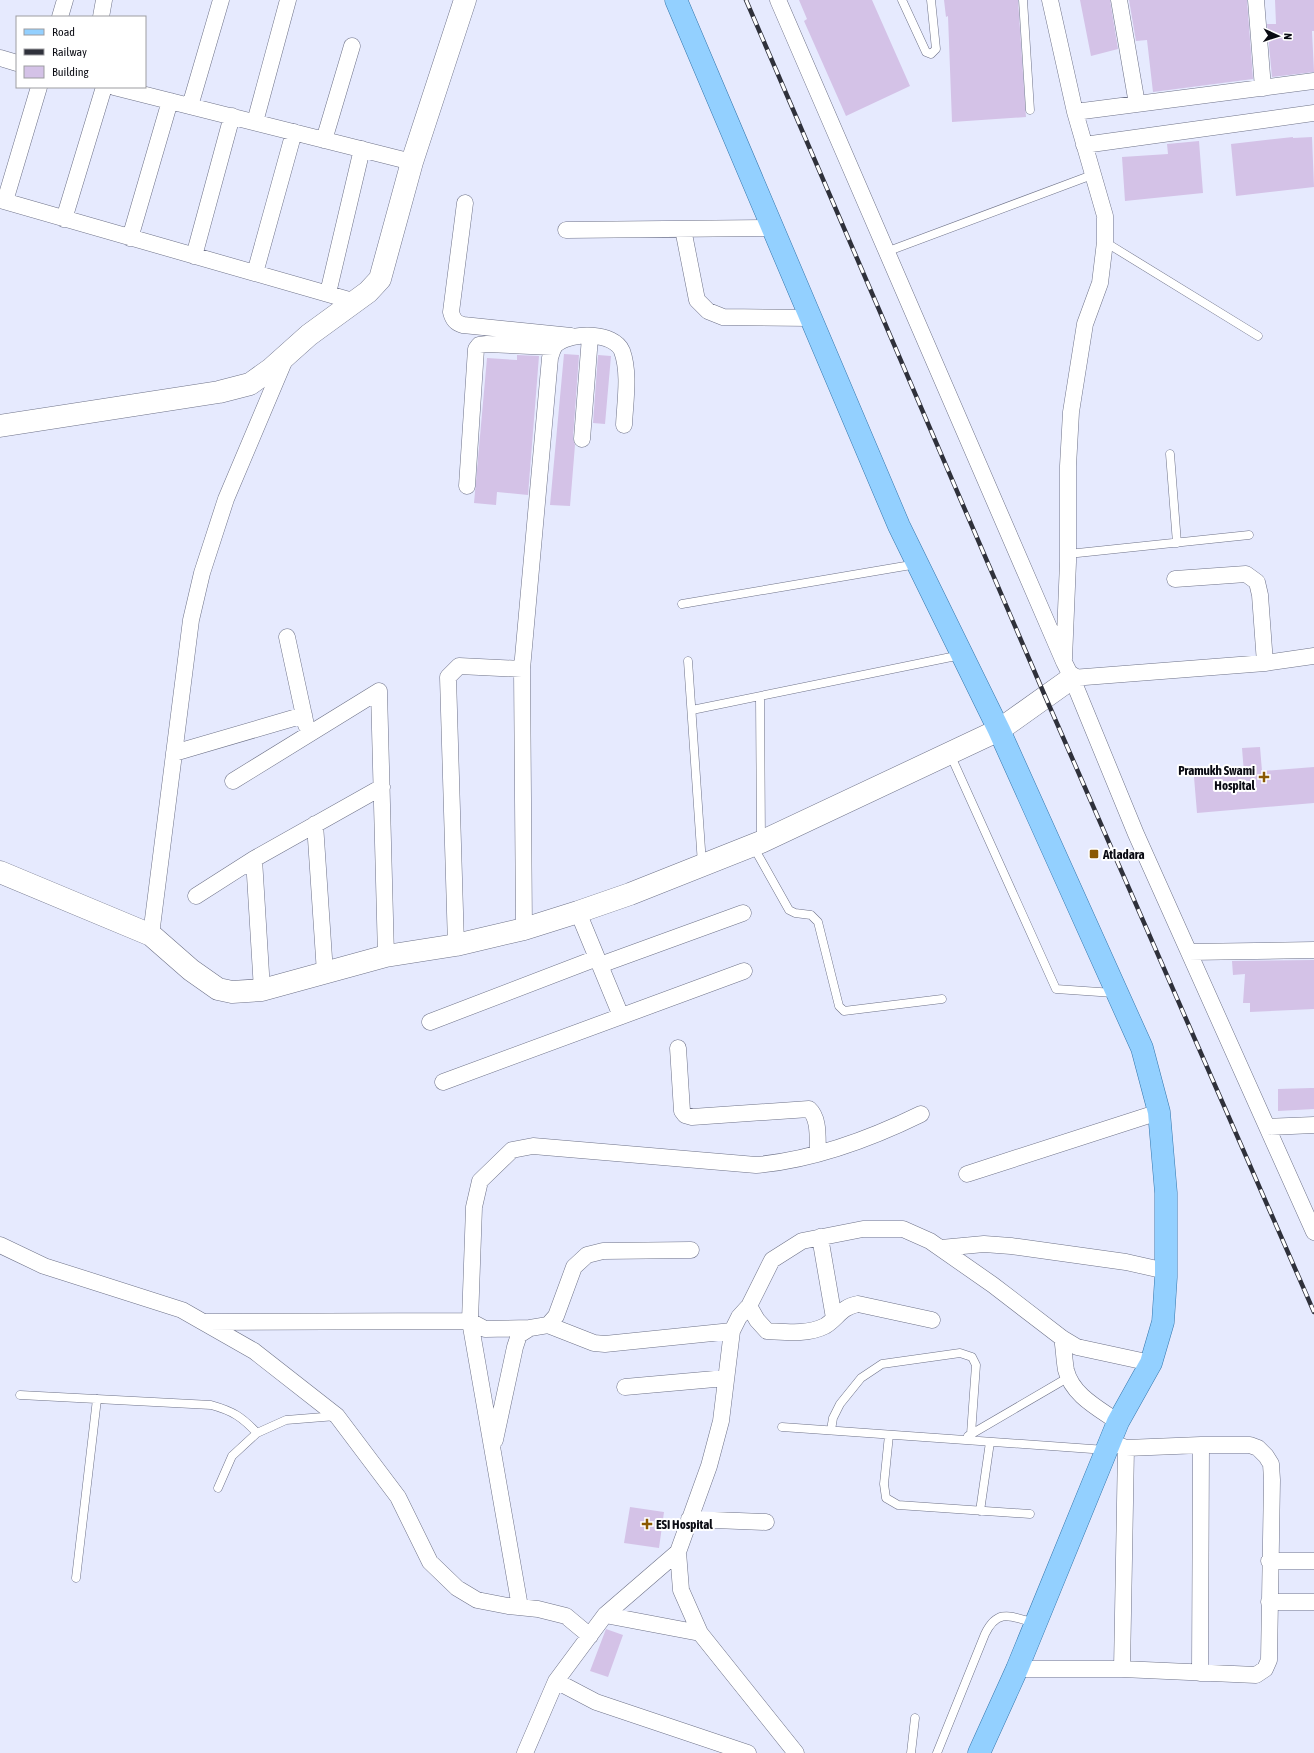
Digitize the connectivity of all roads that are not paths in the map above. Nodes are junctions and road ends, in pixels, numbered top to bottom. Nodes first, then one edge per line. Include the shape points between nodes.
1 (65, 0) edge
2 (104, 0) edge
3 (221, 0) edge
4 (288, 0) edge
5 (465, 0) edge
6 (676, 0) edge
7 (778, 0) edge
8 (902, 0) edge
9 (931, 0) edge
10 (1023, 0) edge
11 (1050, 0) edge
12 (1119, 0) edge
13 (1256, 0) edge
14 (60, 16) edge
15 (101, 16) edge
16 (352, 46) dead end
17 (0, 58) edge
18 (16, 63) edge
19 (1314, 81) edge
20 (39, 88) edge
21 (104, 88) edge
22 (118, 88) edge
23 (1263, 88) junction
24 (170, 101) junction
25 (1137, 104) junction
26 (190, 106) junction
27 (1030, 110) dead end
28 (1075, 112) junction
29 (1314, 113) edge
30 (232, 116) junction
31 (256, 122) junction
32 (294, 132) junction
33 (324, 140) junction
34 (1084, 145) junction
35 (362, 149) junction
36 (412, 162) junction
37 (1092, 175) junction
38 (2, 201) edge
39 (465, 203) dead end
40 (64, 219) junction
41 (773, 228) junction
42 (683, 229) junction
43 (566, 230) dead end
44 (130, 238) junction
45 (1105, 242) junction
46 (886, 252) junction
47 (194, 256) junction
48 (255, 273) junction
49 (328, 294) junction
50 (356, 302) junction
51 (811, 318) junction
52 (571, 336) junction
53 (1258, 336) dead end
54 (590, 337) junction
55 (553, 348) junction
56 (287, 354) junction
57 (624, 425) dead end
58 (0, 426) edge
59 (582, 439) dead end
60 (1170, 454) dead end
61 (467, 486) dead end
62 (1249, 535) dead end
63 (1177, 543) junction
64 (1068, 554) junction
65 (918, 564) junction
66 (1175, 578) dead end
67 (682, 604) dead end
68 (287, 637) dead end
69 (962, 654) junction
70 (1314, 656) edge
71 (688, 660) dead end
72 (1265, 663) junction
73 (522, 669) junction
74 (1068, 670) junction
75 (760, 697) junction
76 (692, 710) junction
77 (304, 715) junction
78 (999, 730) junction
79 (308, 734) junction
80 (174, 753) junction
81 (950, 753) junction
82 (233, 781) dead end
83 (382, 787) junction
84 (315, 824) junction
85 (757, 844) junction
86 (254, 859) junction
87 (702, 865) junction
88 (0, 872) edge
89 (196, 896) dead end
90 (578, 912) junction
91 (743, 913) dead end
92 (524, 929) junction
93 (151, 935) junction
94 (456, 945) junction
95 (1314, 950) edge
96 (1189, 952) junction
97 (386, 956) junction
98 (599, 962) junction
99 (744, 971) dead end
100 (325, 973) junction
101 (262, 990) junction
102 (1117, 993) junction
103 (942, 999) dead end
104 (620, 1016) junction
105 (430, 1022) dead end
106 (678, 1048) dead end
107 (443, 1082) dead end
108 (1159, 1112) junction
109 (922, 1114) dead end
110 (1314, 1125) edge
111 (1267, 1127) junction
112 (818, 1153) junction
113 (967, 1174) dead end
114 (1306, 1198) edge
115 (1314, 1232) edge
116 (820, 1237) junction
117 (0, 1244) edge
118 (941, 1248) junction
119 (691, 1250) dead end
120 (1166, 1271) junction
121 (749, 1306) junction
122 (834, 1318) junction
123 (932, 1320) dead end
124 (470, 1321) junction
125 (204, 1322) junction
126 (548, 1325) junction
127 (530, 1328) junction
128 (732, 1331) junction
129 (1062, 1338) junction
130 (1150, 1363) junction
131 (1069, 1377) junction
132 (726, 1378) junction
133 (625, 1387) dead end
134 (20, 1395) dead end
135 (97, 1399) junction
136 (337, 1416) junction
137 (782, 1427) dead end
138 (831, 1430) junction
139 (258, 1433) junction
140 (971, 1434) junction
141 (889, 1435) junction
142 (961, 1440) junction
143 (1115, 1440) junction
144 (990, 1442) junction
145 (1201, 1445) junction
146 (493, 1450) junction
147 (218, 1488) dead end
148 (980, 1511) junction
149 (1030, 1514) dead end
150 (689, 1519) junction
151 (766, 1522) dead end
152 (678, 1552) junction
153 (1269, 1561) junction
154 (1314, 1561) edge
155 (76, 1578) dead end
156 (1269, 1602) junction
157 (1314, 1602) edge
158 (514, 1606) junction
159 (605, 1615) junction
160 (1036, 1624) junction
161 (700, 1633) junction
162 (590, 1636) junction
163 (1017, 1668) junction
164 (1122, 1669) junction
165 (1200, 1673) junction
166 (556, 1680) junction
167 (915, 1718) dead end
168 (525, 1753) edge
169 (748, 1753) edge
170 (796, 1753) edge
171 (911, 1753) edge
172 (938, 1753) edge
173 (979, 1753) edge

1 - 14 street
2 - 15 street
3 - 26 street
4 - 31 street
5 - 36 street
6 - 41 main road
7 - 46 street
8 - 9 lane via 926,52 931,54 936,49
10 - 27 lane
11 - 28 street
12 - 25 street
13 - 23 street
16 - 33 street
17 - 18 street
19 - 23 street
20 - 38 street
21 - 40 street
22 - 24 street
23 - 25 street
24 - 26 street
24 - 44 street
25 - 28 street
26 - 30 street
28 - 34 street
29 - 34 street
30 - 31 street
30 - 47 street
31 - 32 street
32 - 33 street
32 - 48 street
33 - 35 street
34 - 37 street
35 - 36 street
35 - 49 street
36 - 50 street via 380,279
37 - 45 street via 1105,216
37 - 46 lane
38 - 40 street
39 - 52 street via 452,319 464,325
40 - 44 street
41 - 42 street
41 - 51 main road
42 - 43 street
42 - 51 street via 697,300 708,311 723,317
44 - 47 street
45 - 53 lane
45 - 64 street via 1100,283 1085,324 1071,412
46 - 74 street
47 - 48 street
48 - 49 street
49 - 50 street
50 - 56 street
51 - 65 main road via 899,526
52 - 54 street
52 - 55 street
54 - 57 street via 611,339 621,350 625,368
54 - 59 street
55 - 61 street via 486,344 479,345 476,349
55 - 73 street via 550,358
56 - 58 street via 250,384
56 - 80 street via 226,499 202,573 191,620
60 - 63 lane
62 - 63 lane
63 - 64 lane
64 - 74 street
65 - 67 lane
65 - 69 main road
66 - 72 street via 1246,574 1257,582
68 - 77 street
69 - 75 lane
69 - 78 main road
70 - 72 street
71 - 76 lane
72 - 74 street
73 - 92 street
73 - 94 street via 459,666 448,677
74 - 78 street
74 - 96 street via 1136,834
75 - 76 lane
75 - 85 lane
76 - 87 lane
77 - 79 street
77 - 80 street
78 - 81 street
78 - 102 main road
79 - 82 street
79 - 83 street via 379,691
80 - 93 street
81 - 85 street
81 - 102 lane via 1056,989
83 - 84 street
83 - 97 street
84 - 86 street
84 - 100 street
85 - 87 street
85 - 103 lane via 789,910 811,915 818,922 839,1006 844,1011
86 - 89 street
86 - 101 street
87 - 90 street
88 - 93 street
90 - 92 street
90 - 98 street
91 - 98 street
92 - 94 street
93 - 101 street via 191,970 218,989 232,992
94 - 97 street
95 - 96 street
96 - 111 street
97 - 100 street
98 - 104 street
98 - 105 street
99 - 104 street
100 - 101 street
102 - 108 main road via 1142,1048
104 - 107 street
106 - 112 street via 682,1111 685,1115 692,1117 809,1109 814,1113
108 - 113 street
108 - 120 main road via 1166,1193
109 - 112 street via 863,1140
110 - 111 street
111 - 114 street
112 - 124 street via 780,1163 756,1165 533,1146 512,1150 480,1181 474,1207
114 - 115 street
116 - 118 street via 862,1229 903,1229
116 - 121 street via 802,1241 772,1260
116 - 122 street
117 - 125 street via 44,1266 182,1310
118 - 120 street via 984,1244 1011,1246 1126,1262
118 - 129 street
119 - 126 street via 603,1251 587,1255 574,1267 556,1316
120 - 130 main road via 1163,1322
121 - 122 street via 756,1320 767,1331 810,1332 826,1325
121 - 128 street via 739,1317
122 - 123 street via 848,1306 858,1304
124 - 125 street
124 - 127 street via 484,1329
124 - 146 street
125 - 136 street via 254,1351
126 - 127 street
126 - 128 street via 594,1343 605,1344
127 - 146 street via 519,1335 515,1346
128 - 132 street
129 - 130 street via 1077,1347
129 - 131 street
130 - 143 main road
131 - 140 lane
131 - 143 street via 1073,1386
132 - 133 street
132 - 150 street via 719,1428 709,1466
134 - 135 lane
135 - 139 lane via 211,1405 229,1410 244,1419
135 - 155 lane
136 - 139 lane via 286,1420
136 - 158 street via 398,1497 430,1562 457,1588 477,1600
137 - 138 lane
138 - 140 lane via 833,1418 840,1404 862,1378 882,1364 960,1353 972,1357 976,1365
138 - 141 lane
139 - 147 lane via 232,1456
140 - 142 lane
141 - 142 lane
141 - 148 lane via 884,1484 886,1498 898,1504
142 - 144 lane
143 - 144 lane
143 - 145 street
143 - 160 main road
143 - 164 street
144 - 148 lane
145 - 153 street via 1250,1445 1258,1448 1271,1464
145 - 165 street
146 - 158 street
148 - 149 lane
150 - 151 street
150 - 152 street
152 - 159 street
152 - 161 street via 681,1590
153 - 154 street
153 - 156 street
156 - 157 street
156 - 165 street via 1269,1660 1265,1669 1256,1675
158 - 162 street via 566,1616
159 - 161 street
159 - 162 street
160 - 163 main road
160 - 172 lane via 1007,1615 993,1621 985,1634
161 - 170 street
162 - 166 street
163 - 164 street
163 - 173 main road
164 - 165 street
166 - 168 street
166 - 169 street via 596,1702
167 - 171 lane

